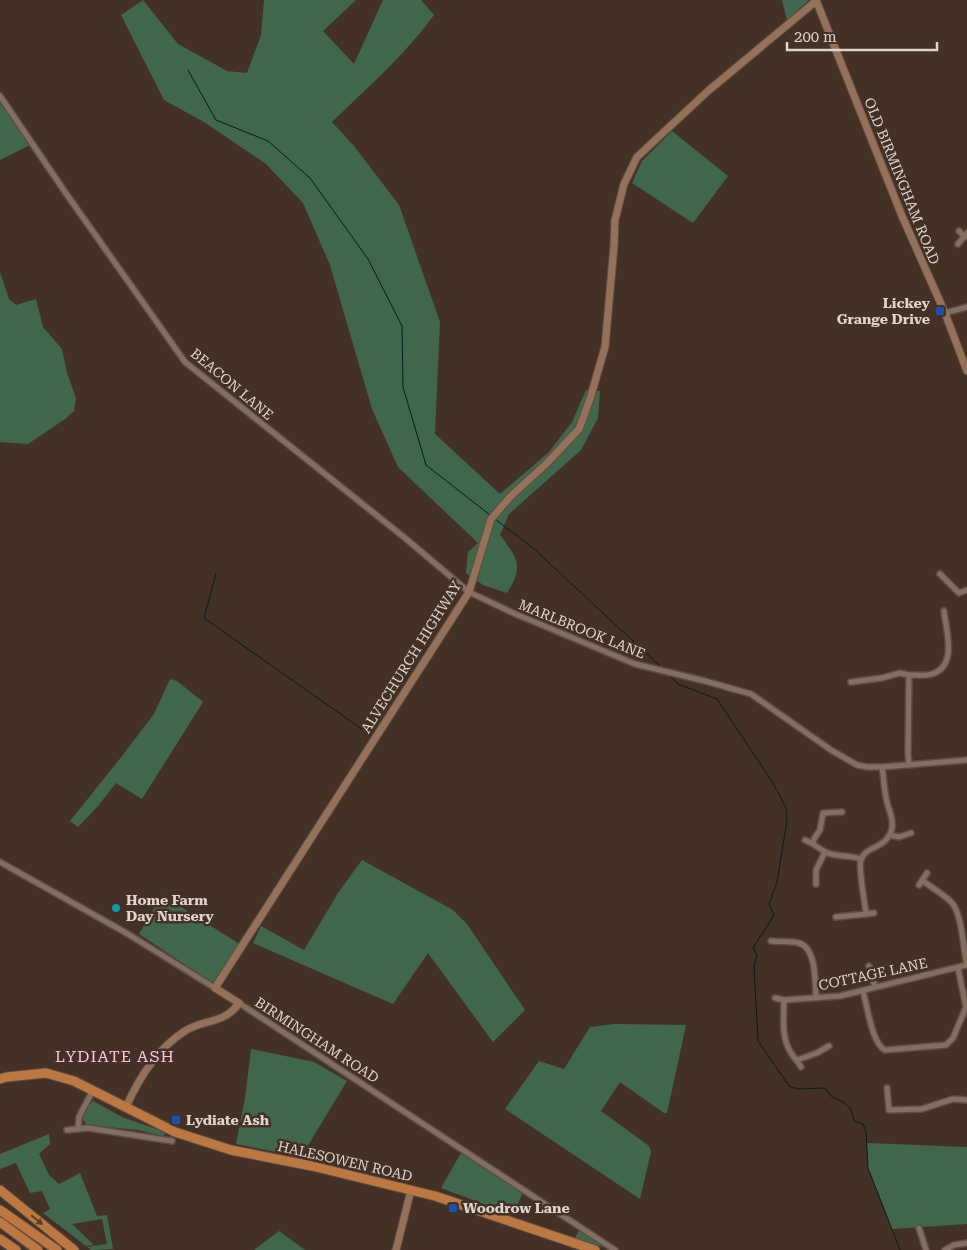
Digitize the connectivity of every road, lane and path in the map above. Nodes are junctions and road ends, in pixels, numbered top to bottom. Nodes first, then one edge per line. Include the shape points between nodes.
1 (816, 0) edge
2 (0, 96) edge
3 (959, 230) dead end
4 (966, 235) edge
5 (958, 244) dead end
6 (967, 307) edge
7 (945, 313) junction
8 (967, 371) edge
9 (940, 574) dead end
10 (967, 590) edge
11 (469, 592) junction
12 (944, 611) dead end
13 (909, 675) junction
14 (851, 682) dead end
15 (967, 760) edge
16 (909, 765) junction
17 (882, 767) junction
18 (816, 812) dead end
19 (842, 812) dead end
20 (823, 813) junction
21 (911, 833) dead end
22 (890, 835) junction
23 (805, 840) dead end
24 (813, 844) junction
25 (824, 852) junction
26 (861, 859) junction
27 (0, 862) edge
28 (927, 873) dead end
29 (816, 884) dead end
30 (874, 913) dead end
31 (866, 914) junction
32 (841, 918) dead end
33 (771, 941) dead end
34 (967, 965) edge
35 (869, 966) dead end
36 (958, 968) junction
37 (875, 987) junction
38 (215, 988) junction
39 (863, 991) junction
40 (775, 998) dead end
41 (816, 998) junction
42 (784, 1000) junction
43 (238, 1003) junction
44 (830, 1046) dead end
45 (797, 1060) junction
46 (801, 1067) dead end
47 (0, 1079) edge
48 (888, 1088) dead end
49 (93, 1090) junction
50 (967, 1100) edge
51 (126, 1106) junction
52 (78, 1129) junction
53 (67, 1130) dead end
54 (172, 1141) dead end
55 (0, 1190) edge
56 (411, 1190) junction
57 (0, 1210) edge
58 (0, 1222) edge
59 (919, 1228) dead end
60 (0, 1239) edge
61 (967, 1243) edge
62 (16, 1250) edge
63 (38, 1250) edge
64 (57, 1250) edge
65 (74, 1250) edge
66 (396, 1250) edge
67 (595, 1250) edge
68 (615, 1250) edge
69 (926, 1250) edge
70 (945, 1250) edge

1 - 7 street, OLD BIRMINGHAM ROAD via 902,216
1 - 11 street, ALVECHURCH HIGHWAY via 708,91 637,157 624,184 615,220 605,347 588,406 579,429 491,519
2 - 11 street, BEACON LANE via 185,362
3 - 4 street
4 - 5 street
6 - 7 street
7 - 8 street, OLD BIRMINGHAM ROAD
9 - 10 street via 959,593
11 - 17 street, MARLBROOK LANE via 635,664 751,694 831,750 857,764
11 - 38 street, ALVECHURCH HIGHWAY
12 - 13 street via 947,661 933,674
13 - 14 street via 900,673
13 - 16 street
15 - 16 street, MARLBROOK LANE
16 - 17 street, MARLBROOK LANE
17 - 22 street via 893,822
18 - 20 street
19 - 20 street
20 - 24 street
21 - 22 street via 899,837
22 - 26 street
23 - 24 street
24 - 25 street
25 - 26 street
25 - 29 street via 816,870
26 - 31 street
27 - 38 street, BIRMINGHAM ROAD via 128,934
28 - 34 street via 921,883 951,902 958,912
30 - 31 street
31 - 32 street
33 - 41 street via 801,944 808,949 812,957
34 - 36 street, COTTAGE LANE
35 - 37 street
36 - 37 street, COTTAGE LANE
36 - 39 street via 966,1007 953,1038 946,1045 882,1049 874,1037
37 - 39 street, COTTAGE LANE
38 - 43 street, BIRMINGHAM ROAD
39 - 41 street, COTTAGE LANE
40 - 42 street, COTTAGE LANE
41 - 42 street, COTTAGE LANE
42 - 45 street via 784,1036 788,1049
43 - 51 street via 230,1014 185,1031 161,1051
43 - 68 street, BIRMINGHAM ROAD
44 - 45 street
45 - 46 street
47 - 49 highway, HALESOWEN ROAD via 46,1073
48 - 50 street via 889,1110 922,1109 954,1099
49 - 51 highway, HALESOWEN ROAD
49 - 52 street via 79,1117
51 - 56 highway, HALESOWEN ROAD via 174,1132 231,1150
52 - 53 street
52 - 54 street
55 -> 65 highway
56 - 66 street
56 - 67 highway, HALESOWEN ROAD
57 - 64 highway
58 - 63 highway
59 - 69 street
60 - 62 highway
61 - 70 street

